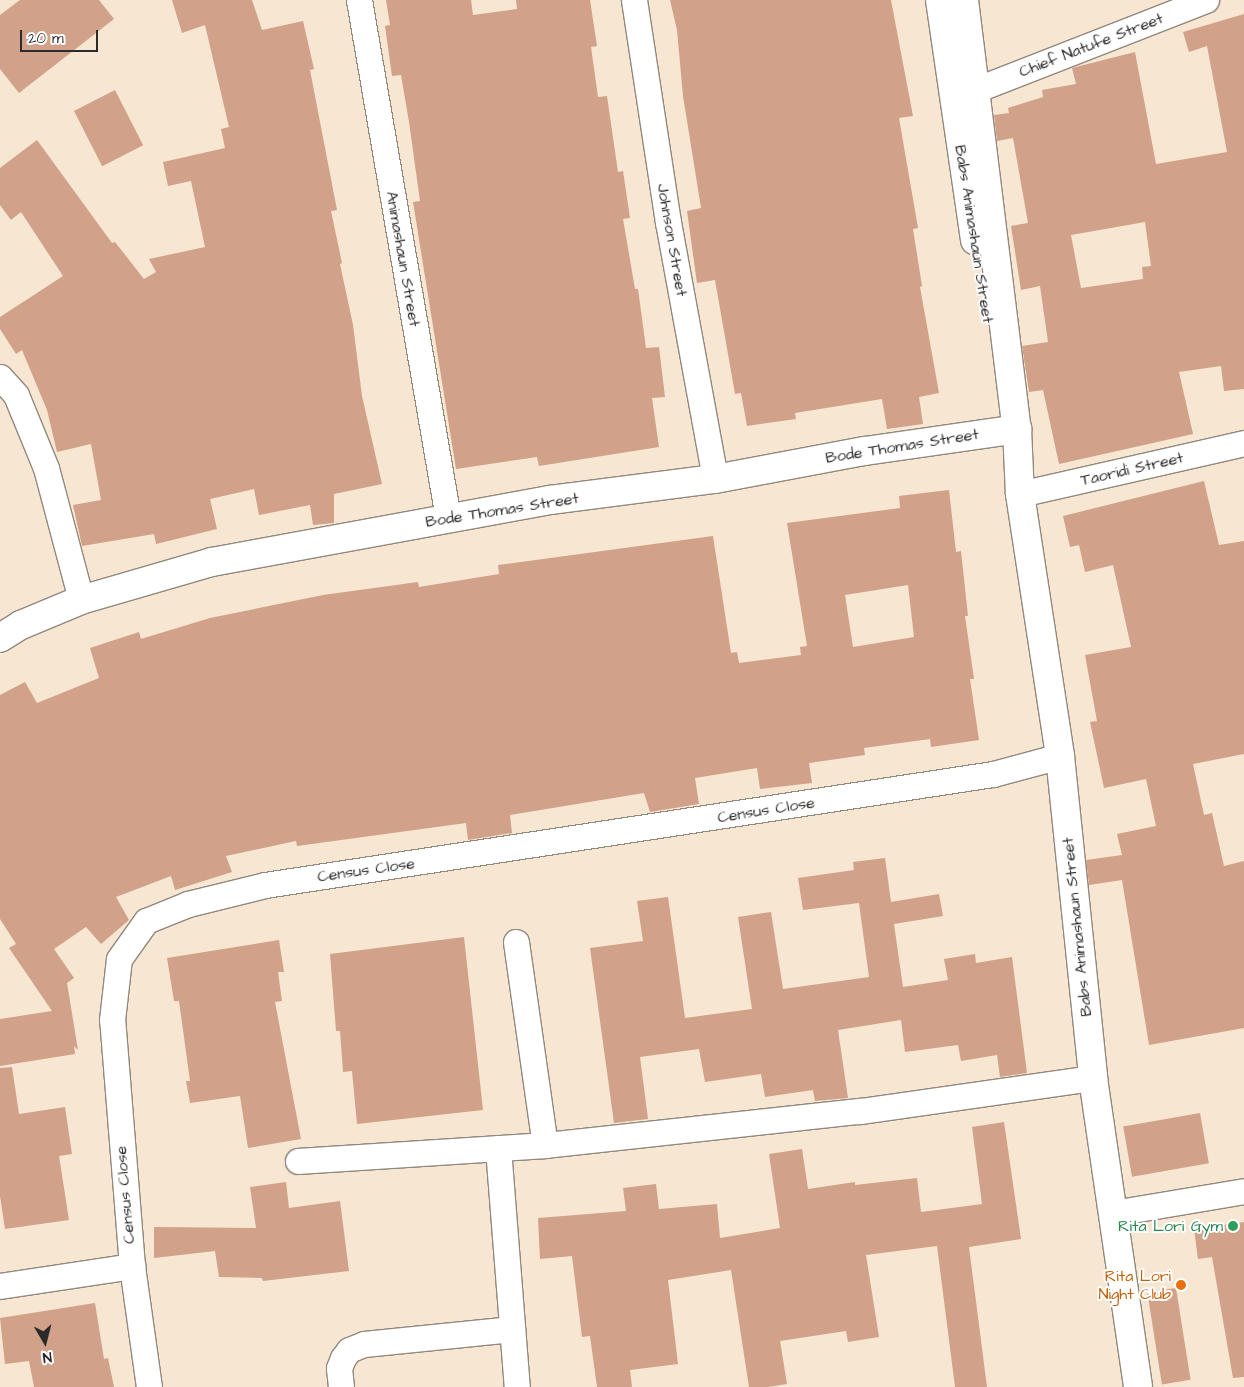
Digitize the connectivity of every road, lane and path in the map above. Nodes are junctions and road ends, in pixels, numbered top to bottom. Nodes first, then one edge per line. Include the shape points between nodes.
1 (359, 0) edge
2 (634, 0) edge
3 (940, 0) edge
4 (964, 0) edge
5 (1206, 0) edge
6 (975, 90) junction
7 (0, 377) edge
8 (1010, 430) junction
9 (1244, 443) edge
10 (715, 479) junction
11 (1020, 494) junction
12 (448, 518) junction
13 (81, 600) junction
14 (0, 638) edge
15 (1060, 756) junction
16 (516, 942) dead end
17 (1093, 1078) junction
18 (545, 1145) junction
19 (498, 1148) junction
20 (298, 1161) dead end
21 (1244, 1191) edge
22 (1113, 1213) junction
23 (132, 1266) junction
24 (0, 1286) edge
25 (512, 1329) junction
26 (149, 1387) edge
27 (341, 1387) edge
28 (517, 1387) edge
29 (1138, 1387) edge

1 - 12 street, Animashaun Street
2 - 10 street, Johnson Street via 668,222
3 - 8 main road, Babs Animashaun Street
4 - 6 main road, Babs Animashaun Street
5 - 6 street, Chief Natufe Street
6 - 8 main road, Babs Animashaun Street
7 - 13 street via 16,396 37,445
8 - 10 main road, Bode Thomas Street
8 - 11 main road, Babs Animashaun Street via 1019,466
9 - 11 street, Taoridi Street
10 - 12 main road, Bode Thomas Street via 550,500
11 - 15 main road, Babs Animashaun Street
12 - 13 main road, Bode Thomas Street via 212,562
13 - 14 main road, Bode Thomas Street
15 - 17 main road, Babs Animashaun Street
15 - 23 street, Census Close via 984,776 265,885 188,904 146,921 119,959 112,1020
16 - 18 street
17 - 18 street via 860,1111
17 - 22 main road, Babs Animashaun Street
18 - 19 street
19 - 20 street
19 - 25 street
21 - 22 street
22 - 29 main road, Babs Animashaun Street
23 - 24 street
23 - 26 street, Census Close
25 - 27 street via 364,1344 349,1350 343,1358 339,1368
25 - 28 street

